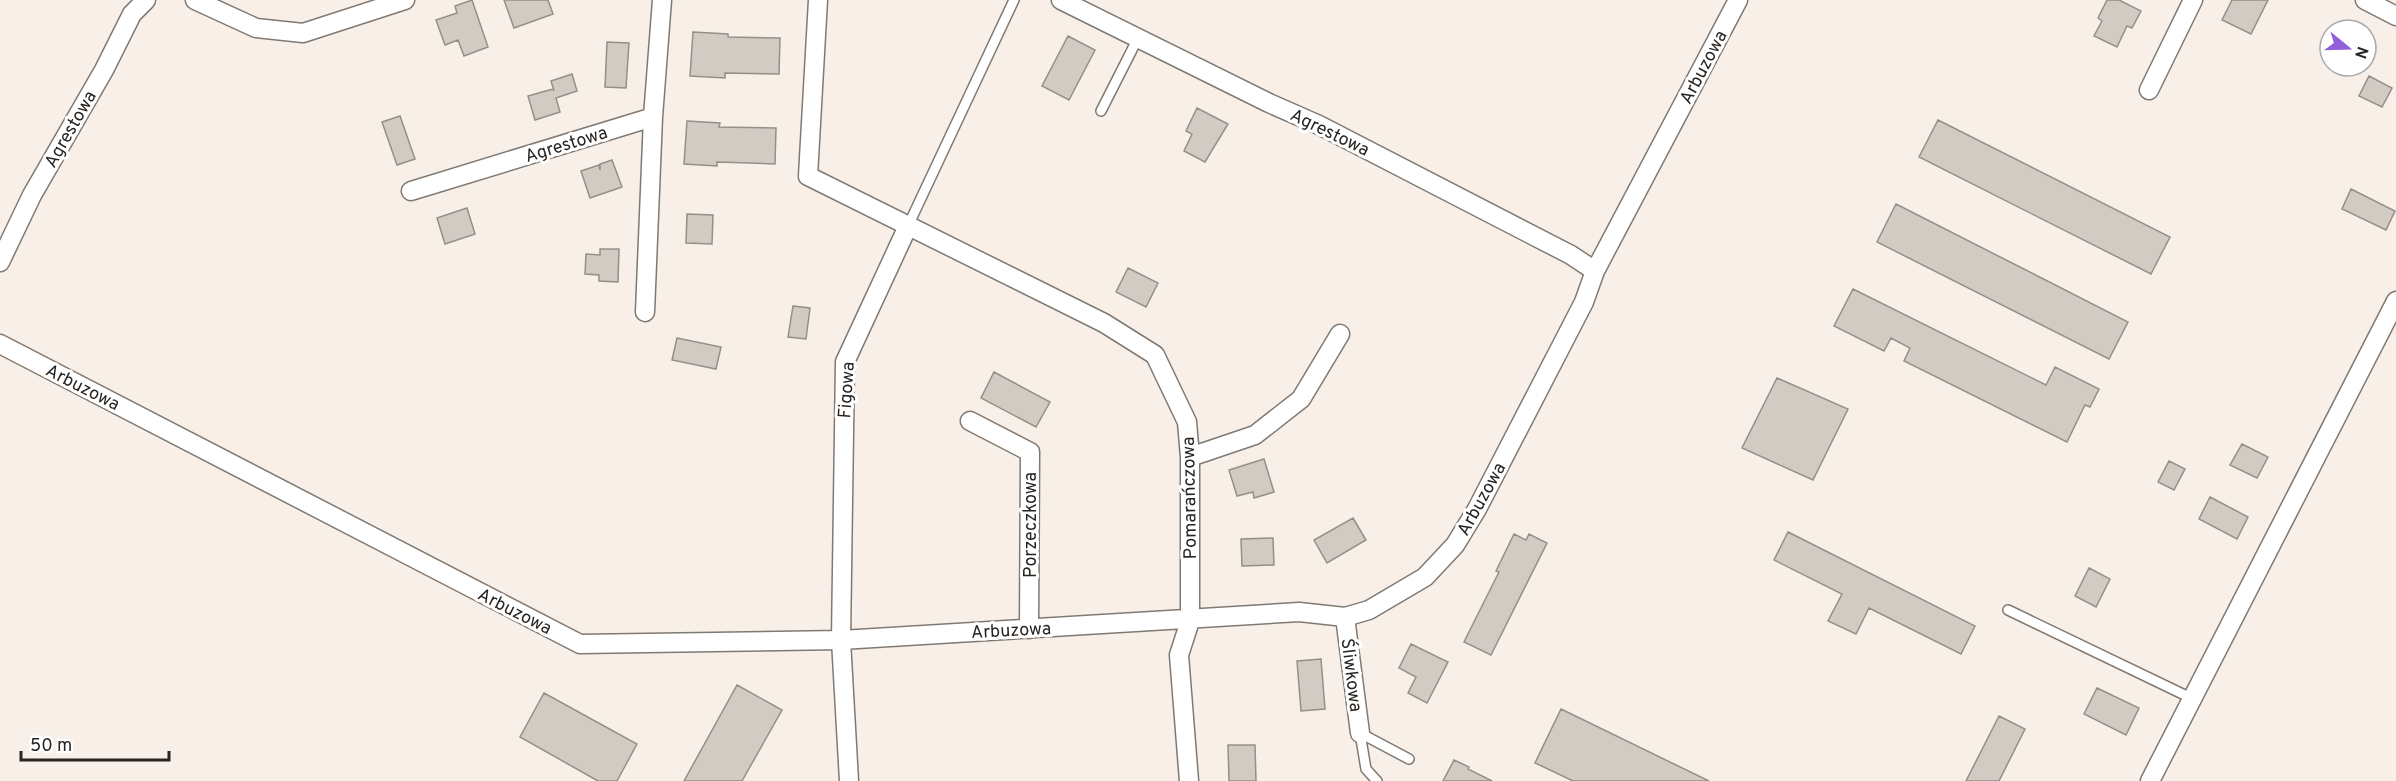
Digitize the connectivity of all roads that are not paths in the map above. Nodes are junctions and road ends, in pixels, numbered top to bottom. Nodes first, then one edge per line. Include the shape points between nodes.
1 (146, 0) edge
2 (195, 0) edge
3 (405, 0) edge
4 (662, 0) edge
5 (818, 0) edge
6 (1014, 0) edge
7 (1061, 0) edge
8 (1738, 0) edge
9 (2193, 0) edge
10 (2365, 0) edge
11 (2396, 16) edge
12 (1138, 38) junction
13 (2149, 90) dead end
14 (1101, 111) dead end
15 (652, 117) junction
16 (411, 191) dead end
17 (908, 226) junction
18 (0, 262) edge
19 (1595, 271) junction
20 (2396, 301) edge
21 (645, 312) dead end
22 (1340, 334) dead end
23 (0, 344) edge
24 (970, 421) dead end
25 (1190, 457) junction
26 (2008, 610) dead end
27 (1345, 617) junction
28 (1190, 621) junction
29 (1029, 629) junction
30 (841, 640) junction
31 (2192, 698) junction
32 (1360, 733) junction
33 (1409, 759) dead end
34 (849, 781) edge
35 (1189, 781) edge
36 (1377, 781) edge
37 (2150, 781) edge

1 - 18 street, Agrestowa via 132,14 32,195
2 - 3 street via 256,28 303,33
4 - 15 street
5 - 17 street, Pomarańczowa via 808,176
6 - 17 lane, Figowa
7 - 12 street, Agrestowa
8 - 19 street, Arbuzowa
9 - 13 street
10 - 11 street
12 - 14 lane
12 - 19 street, Agrestowa via 1319,125
15 - 16 street, Agrestowa
15 - 21 street
17 - 25 street, Pomarańczowa via 1104,323 1155,355 1187,422
17 - 30 street, Figowa via 845,362
19 - 27 street, Arbuzowa via 1584,302 1455,545 1425,577 1368,609
20 - 31 street
22 - 25 street via 1301,399 1255,435
23 - 30 street, Arbuzowa via 580,644
24 - 29 street, Porzeczkowa via 1030,452
25 - 28 street, Pomarańczowa
26 - 31 lane
27 - 28 street, Arbuzowa via 1299,612
27 - 32 street, Śliwkowa
28 - 29 street, Arbuzowa
28 - 35 street, Pomarańczowa via 1179,655
29 - 30 street, Arbuzowa
30 - 34 street, Figowa
31 - 37 street
32 - 33 lane
32 - 36 lane via 1366,769

